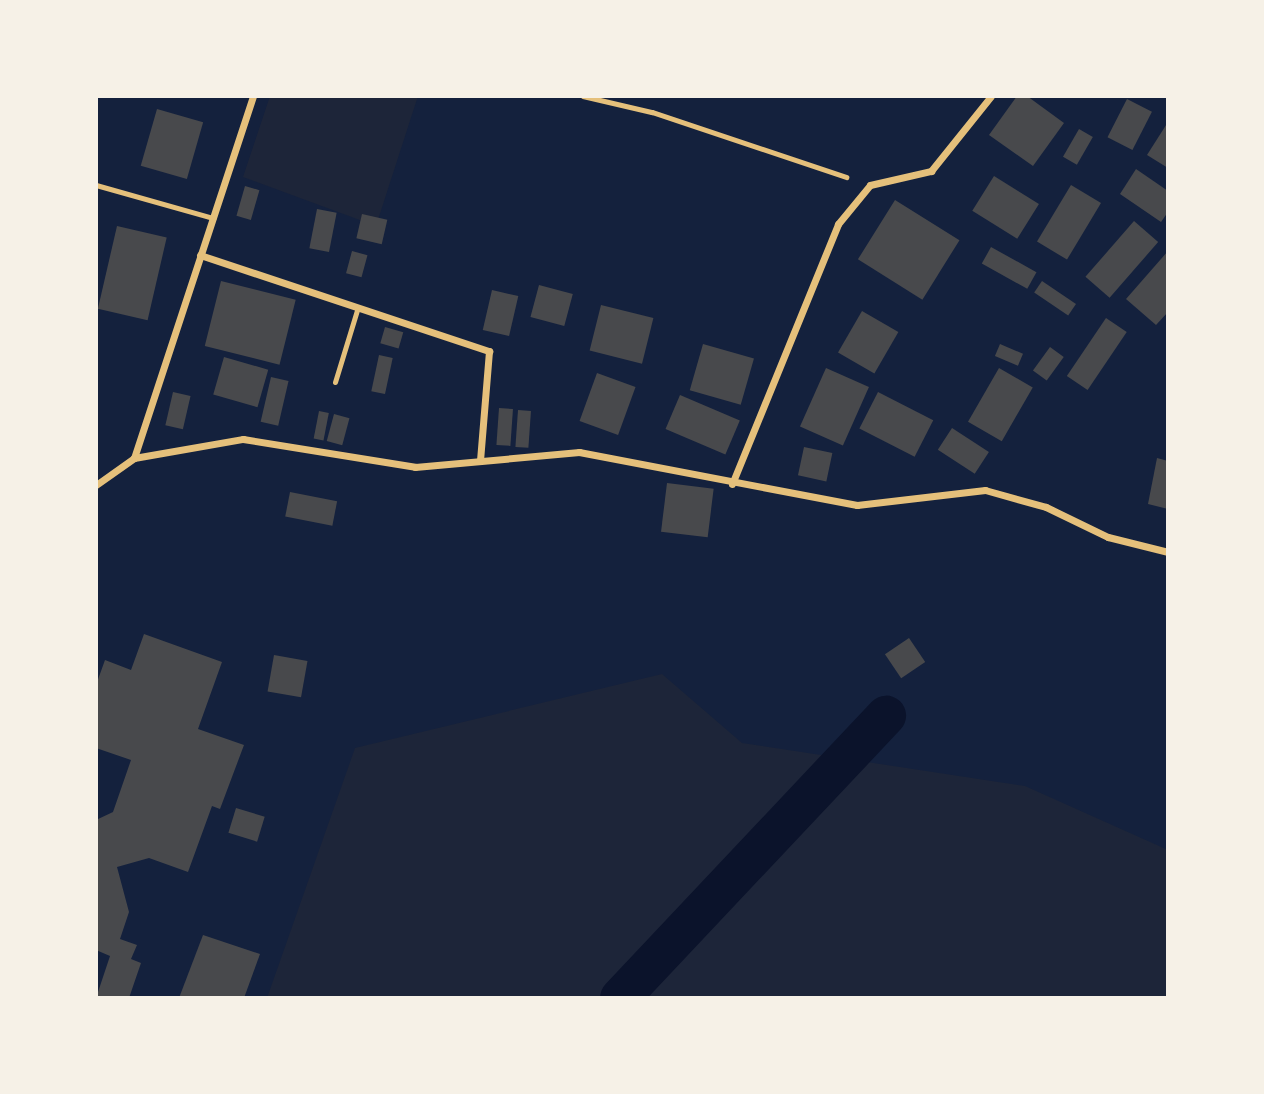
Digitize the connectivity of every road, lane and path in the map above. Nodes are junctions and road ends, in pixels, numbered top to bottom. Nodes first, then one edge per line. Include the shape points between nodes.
1 (253, 96) edge
2 (583, 96) edge
3 (991, 96) edge
4 (96, 185) edge
5 (870, 185) junction
6 (213, 218) junction
7 (200, 256) junction
8 (358, 307) junction
9 (335, 382) dead end
10 (134, 458) junction
11 (480, 461) junction
12 (732, 484) junction
13 (96, 485) edge
14 (1168, 552) edge

1 - 6 street
2 - 5 path via 652,112
3 - 5 street via 931,171
4 - 6 lane
5 - 12 street via 838,224
6 - 7 street
7 - 8 street
7 - 10 street
8 - 9 lane
8 - 11 street via 489,351
10 - 11 street via 243,439 415,467
10 - 13 street
11 - 12 street via 579,452
12 - 14 street via 857,505 985,490 1046,507 1108,537

